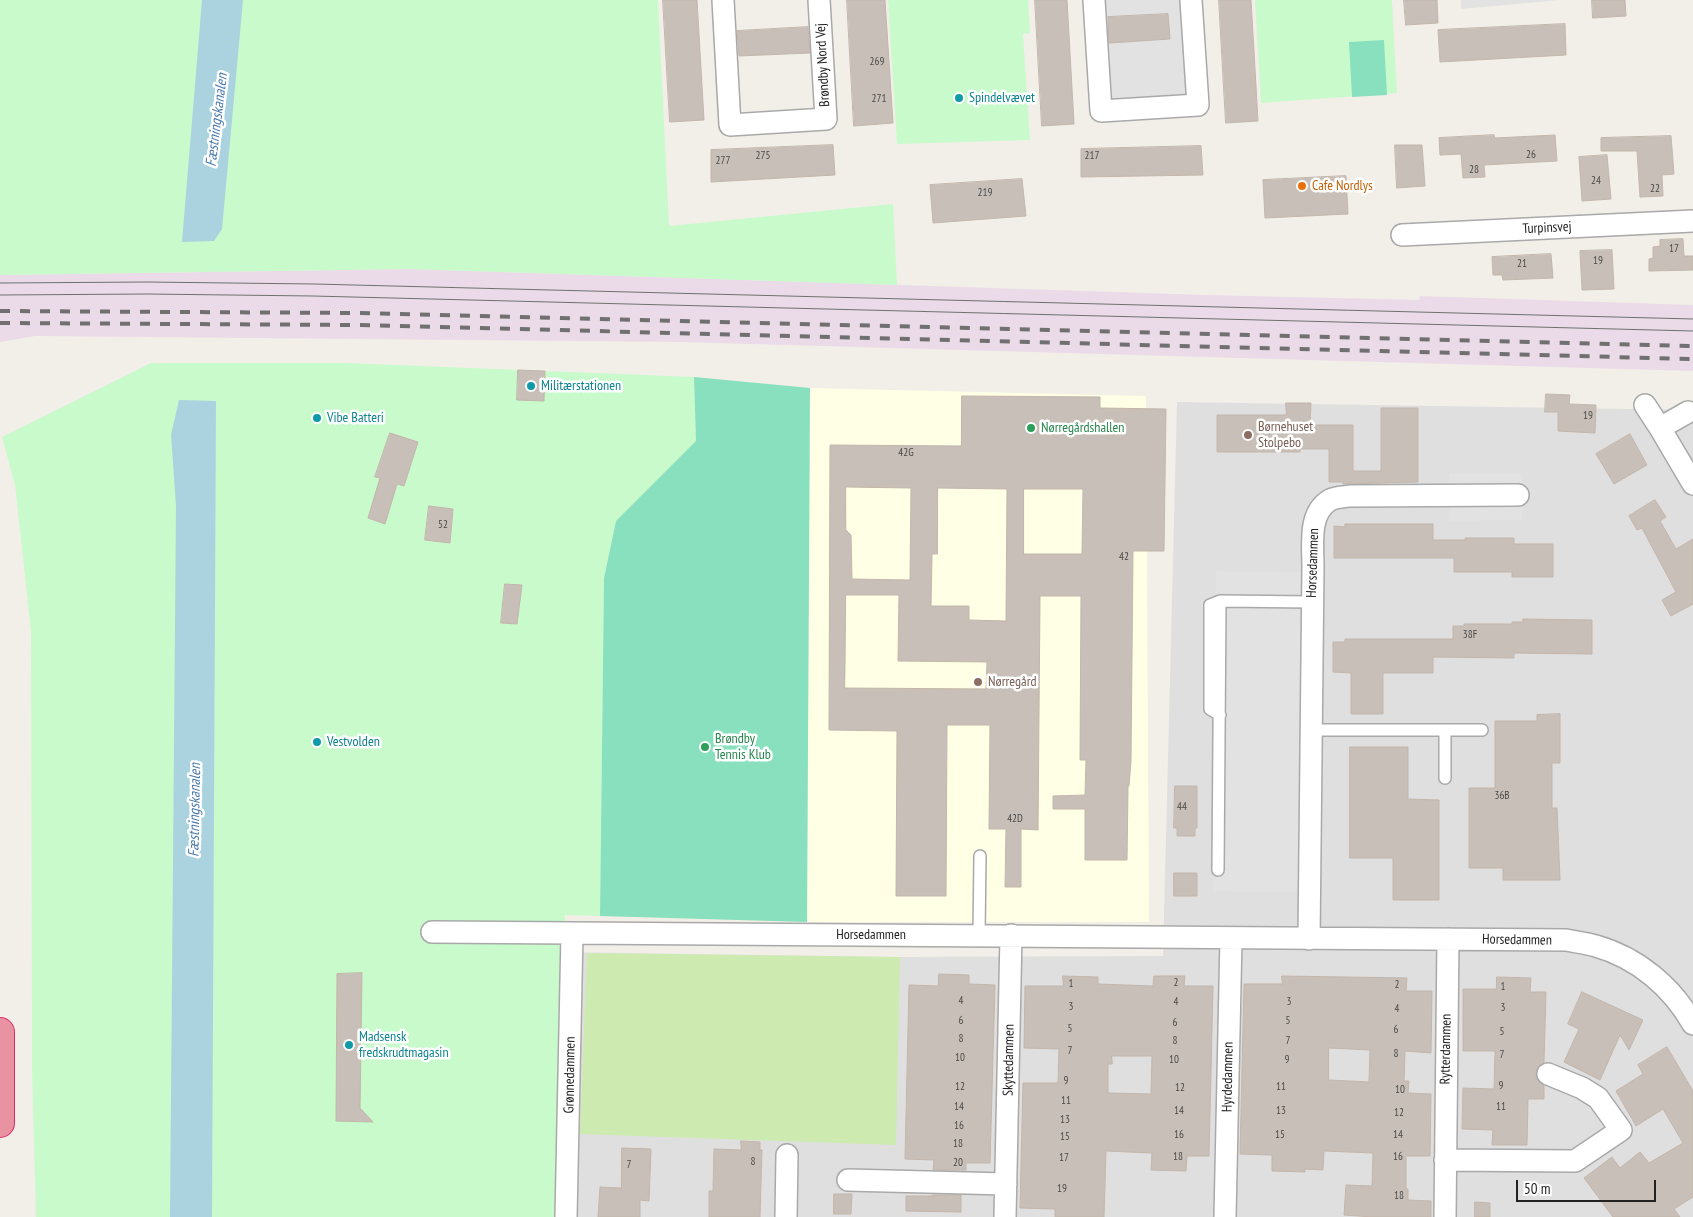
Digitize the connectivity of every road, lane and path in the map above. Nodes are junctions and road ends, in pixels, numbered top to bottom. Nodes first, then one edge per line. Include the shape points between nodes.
1 (723, 0) edge
2 (819, 0) edge
3 (1094, 0) edge
4 (1191, 0) edge
5 (1693, 221) edge
6 (1402, 235) dead end
7 (1645, 406) dead end
8 (1688, 412) dead end
9 (1660, 428) junction
10 (1693, 484) edge
11 (1518, 495) dead end
12 (1312, 602) junction
13 (1311, 730) junction
14 (1445, 730) junction
15 (1482, 730) dead end
16 (1445, 778) dead end
17 (980, 856) dead end
18 (1218, 870) dead end
19 (432, 932) dead end
20 (572, 934) junction
21 (979, 935) junction
22 (1011, 936) junction
23 (1231, 938) junction
24 (1309, 939) junction
25 (1448, 939) junction
26 (1690, 1013) edge
27 (0, 1032) edge
28 (1548, 1074) dead end
29 (0, 1123) edge
30 (787, 1155) dead end
31 (1445, 1160) junction
32 (848, 1180) dead end
33 (1006, 1184) junction
34 (566, 1217) edge
35 (786, 1217) edge
36 (1006, 1217) edge
37 (1226, 1217) edge
38 (1445, 1217) edge

1 - 2 street, Brøndby Nord Vej via 730,125 826,119
3 - 4 street via 1101,111 1198,105
5 - 6 street, Turpinsvej
7 - 9 street
8 - 9 street
9 - 10 street
11 - 12 street, Horsedammen via 1350,496 1332,499 1320,508 1314,523
12 - 13 street, Horsedammen
12 - 18 lane via 1220,601
13 - 14 lane
13 - 24 street, Horsedammen
14 - 15 lane
14 - 16 lane
17 - 21 lane
19 - 20 street, Horsedammen
20 - 21 street, Horsedammen
20 - 34 street, Grønnedammen
21 - 22 street, Horsedammen
22 - 23 street, Horsedammen
22 - 33 street, Skyttedammen
23 - 24 street, Horsedammen
23 - 37 street, Hyrdedammen
24 - 25 street, Horsedammen
25 - 26 street, Horsedammen via 1566,940 1596,946 1626,958 1653,975
25 - 31 street, Rytterdammen
27 - 29 highway
28 - 31 street via 1598,1098 1621,1130 1575,1161
30 - 35 street
31 - 38 street, Rytterdammen
32 - 33 street
33 - 36 street, Skyttedammen

